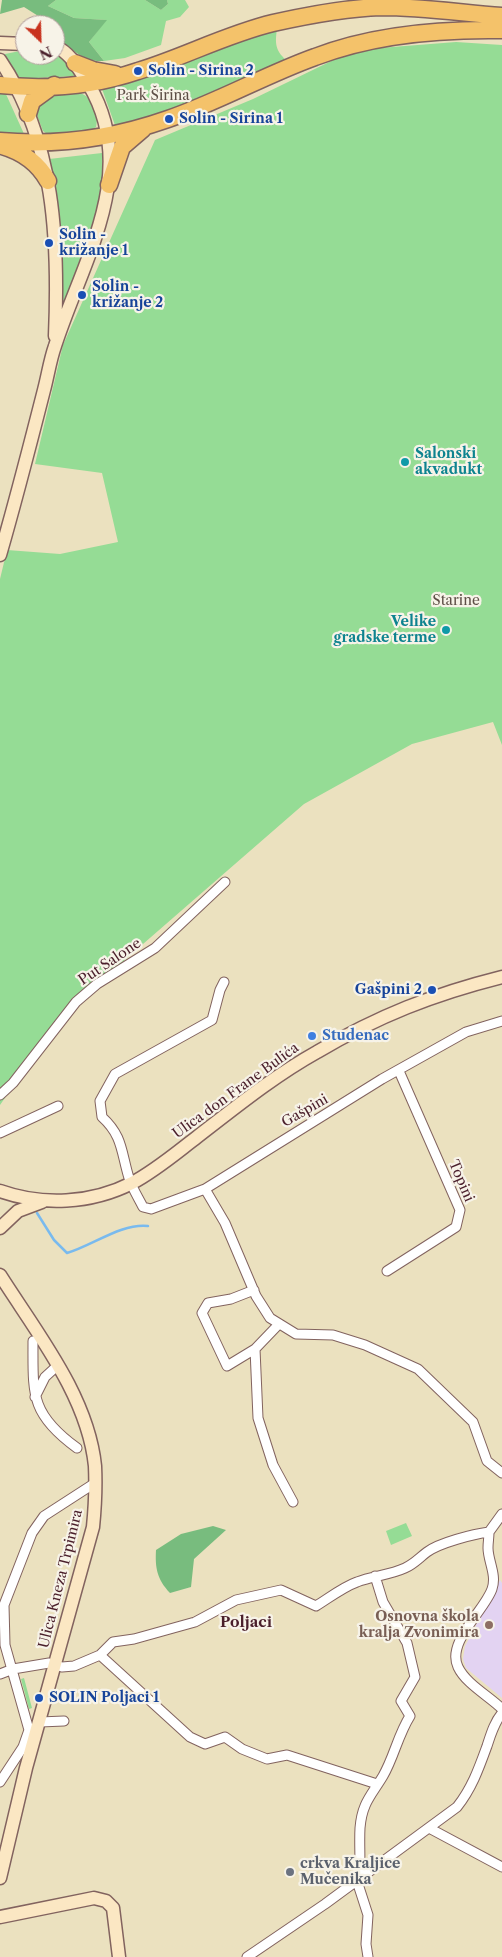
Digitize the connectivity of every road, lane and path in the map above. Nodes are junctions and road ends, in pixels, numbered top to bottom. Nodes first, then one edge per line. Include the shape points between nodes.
1 (502, 9) edge
2 (472, 14) junction
3 (502, 16) edge
4 (502, 30) edge
5 (0, 43) edge
6 (15, 44) edge
7 (65, 52) edge
8 (0, 60) edge
9 (75, 62) junction
10 (128, 74) junction
11 (88, 84) junction
12 (7, 85) edge
13 (54, 86) junction
14 (28, 114) junction
15 (149, 126) junction
16 (107, 136) junction
17 (0, 141) edge
18 (39, 143) junction
19 (0, 146) edge
20 (48, 182) junction
21 (109, 185) junction
22 (55, 346) junction
23 (0, 555) edge
24 (225, 882) dead end
25 (502, 977) edge
26 (224, 982) dead end
27 (502, 1021) edge
28 (399, 1071) junction
29 (0, 1096) edge
30 (58, 1106) dead end
31 (0, 1133) edge
32 (131, 1183) junction
33 (205, 1189) junction
34 (0, 1191) edge
35 (44, 1202) junction
36 (0, 1228) edge
37 (387, 1271) dead end
38 (0, 1275) edge
39 (254, 1290) junction
40 (280, 1324) junction
41 (34, 1341) dead end
42 (255, 1349) junction
43 (57, 1366) junction
44 (35, 1397) junction
45 (77, 1448) dead end
46 (502, 1473) edge
47 (95, 1483) junction
48 (293, 1502) dead end
49 (502, 1514) edge
50 (489, 1532) junction
51 (375, 1576) junction
52 (0, 1654) edge
53 (100, 1655) junction
54 (56, 1666) junction
55 (13, 1669) junction
56 (0, 1674) edge
57 (502, 1709) edge
58 (502, 1713) edge
59 (40, 1722) junction
60 (64, 1722) dead end
61 (0, 1782) edge
62 (377, 1784) junction
63 (428, 1828) junction
64 (502, 1867) edge
65 (0, 1878) edge
66 (358, 1880) junction
67 (0, 1917) edge
68 (119, 1957) edge
69 (247, 1957) edge
70 (368, 1957) edge

1 - 2 main road via 486,8
2 - 3 highway
2 - 10 highway via 382,7 341,10 236,34
4 - 15 highway via 420,33 348,46 315,56
5 - 6 main road
7 - 9 main road
8 - 12 main road
9 - 10 highway via 93,70
9 - 11 main road
10 - 11 highway
11 - 13 highway
11 - 16 main road via 101,108
12 - 13 highway
12 - 14 main road
13 - 14 highway via 32,101
14 - 18 main road
15 - 16 highway
15 - 21 highway via 122,147
16 - 18 highway
16 - 21 main road
17 - 18 highway
18 - 20 main road
19 - 20 highway via 27,156
20 - 22 main road via 58,284
21 - 22 main road via 102,221
22 - 23 main road
24 - 29 street, Put Salone via 155,948 97,984 76,1002 13,1084
25 - 32 main road, Ulica don Frane Bulića via 448,990 384,1016 317,1052 266,1084 179,1151
26 - 32 street via 212,1020 115,1074 100,1102 102,1117 114,1128 126,1159
27 - 28 street, Gašpini via 466,1032
28 - 33 street, Gašpini
28 - 37 street, Topini via 460,1210 456,1227
30 - 31 street
32 - 33 street, Gašpini via 143,1207 151,1209
32 - 35 main road, Ulica don Frane Bulića via 103,1194
33 - 39 street via 225,1223
34 - 35 main road, Ulica don Frane Bulića
35 - 36 main road, Ulica don Frane Bulića via 18,1211
38 - 43 main road, Ulica Kneza Trpimira
39 - 40 street via 270,1318
39 - 42 street via 208,1303 202,1313 227,1366
40 - 42 street
40 - 46 street via 296,1334 333,1335 365,1344 418,1370 473,1422 488,1461
41 - 44 street
42 - 48 street via 258,1418 273,1465
43 - 44 street via 45,1377
43 - 47 main road, Ulica Kneza Trpimira via 82,1413 90,1440
44 - 45 street via 42,1416 59,1435
47 - 54 main road, Ulica Kneza Trpimira via 93,1527
47 - 55 street via 44,1516 32,1533 4,1605 5,1645
49 - 50 street
50 - 51 street via 446,1542 403,1569
50 - 57 street via 488,1548 494,1576 492,1590 463,1637 456,1655 458,1667 466,1677
51 - 53 street via 356,1582 316,1606 281,1590 236,1600 195,1622 113,1642
51 - 62 street via 383,1602 407,1643 415,1677 401,1701 410,1716
52 - 55 street
53 - 54 street via 74,1666
53 - 62 street via 190,1737 205,1744 225,1737 242,1749 267,1759 286,1755
54 - 55 street via 49,1663
54 - 59 main road, Ulica Kneza Trpimira
55 - 56 street
55 - 61 street via 29,1730 24,1747
58 - 63 street via 496,1720 466,1795 457,1807
59 - 60 street
59 - 65 main road, Ulica Kneza Trpimira
62 - 66 street via 366,1800 360,1828
63 - 64 street
63 - 66 street
66 - 69 street
66 - 70 street via 368,1915
67 - 68 main road via 94,1898 106,1901 113,1908

